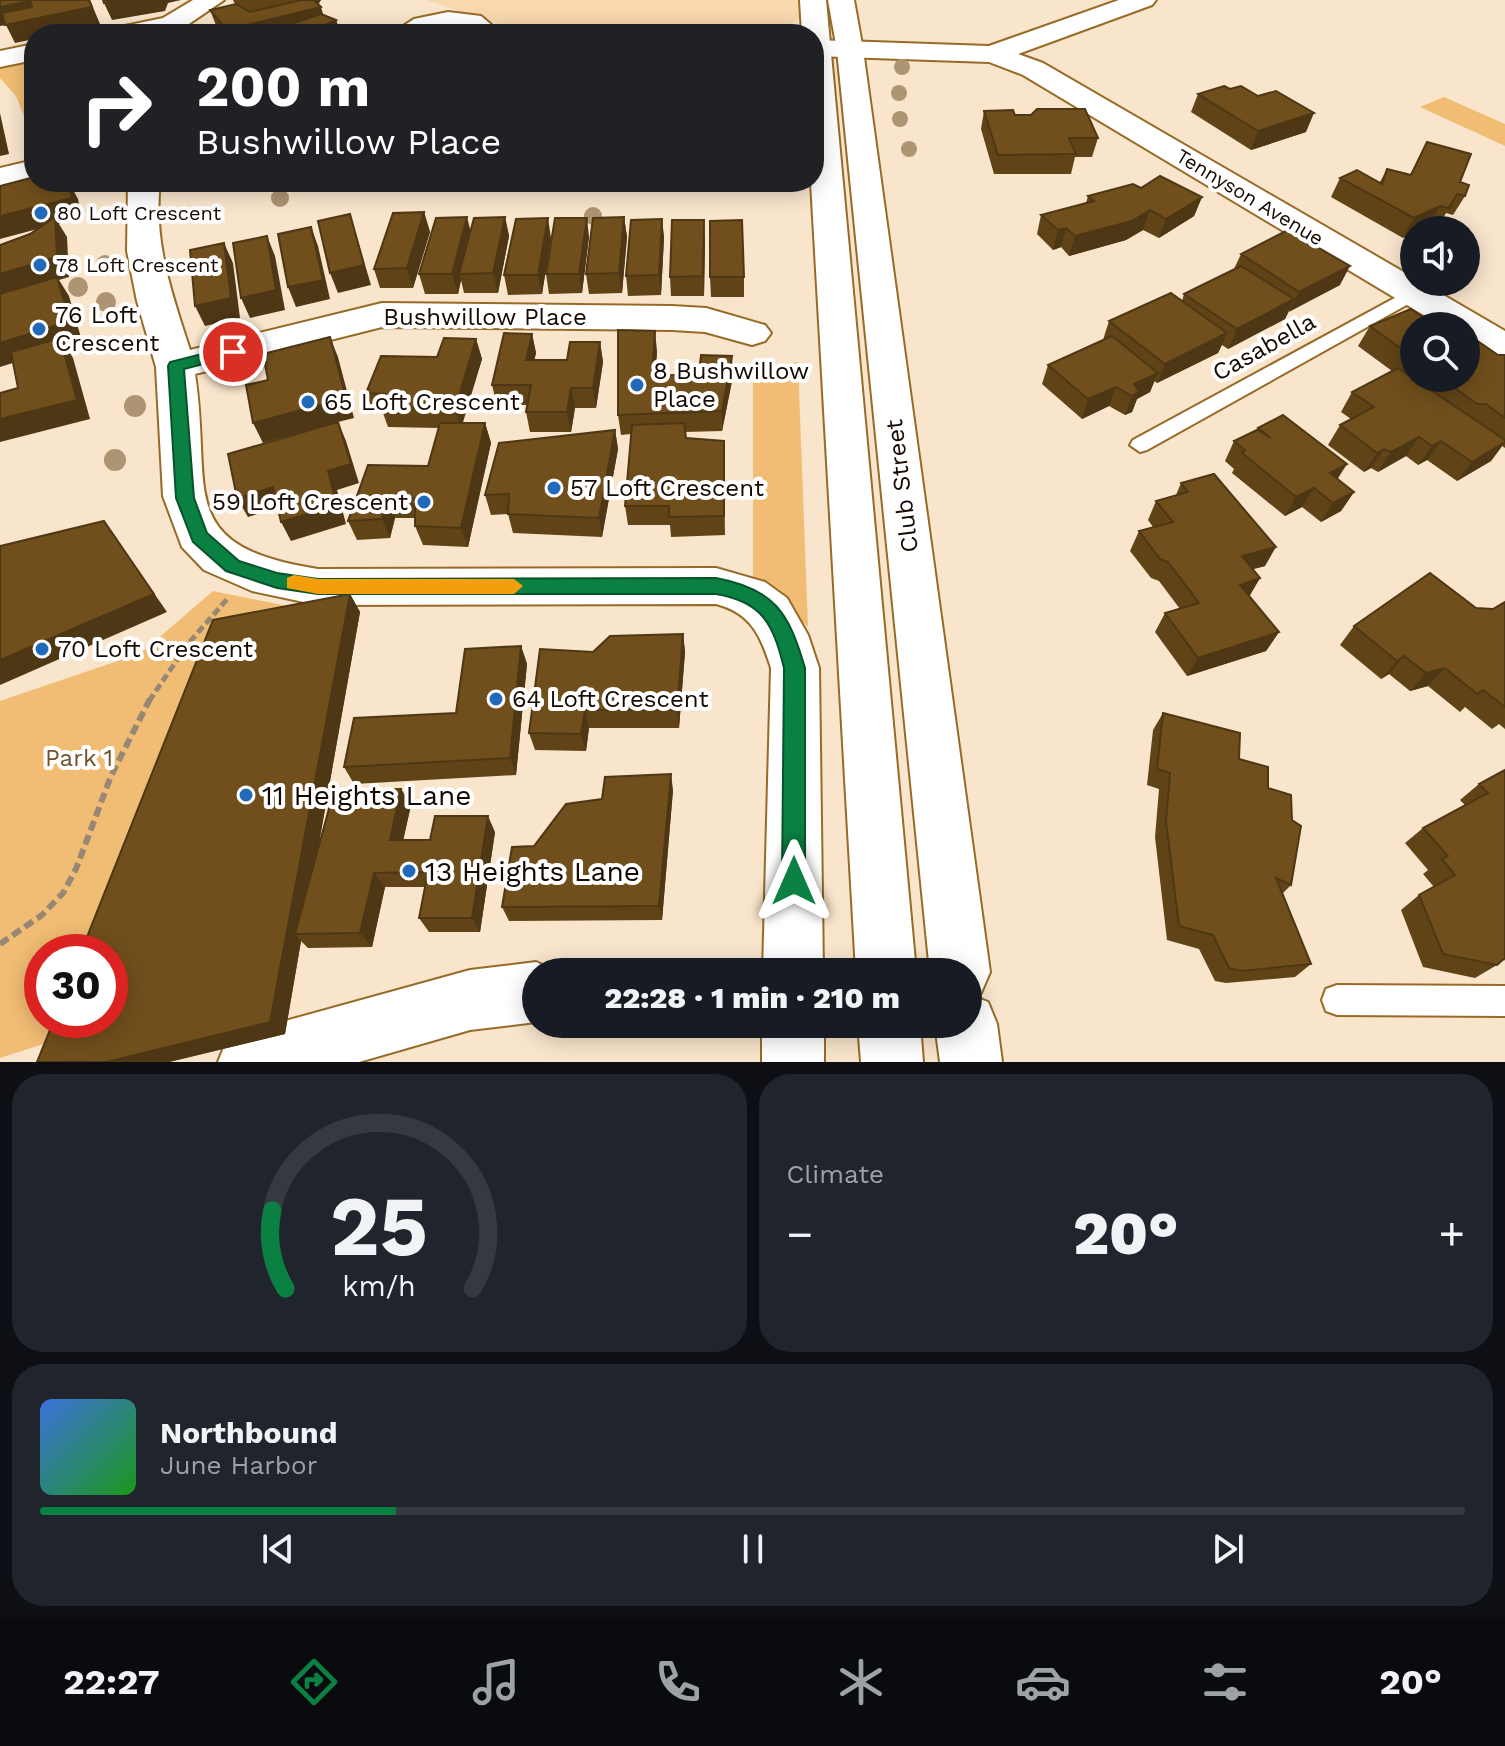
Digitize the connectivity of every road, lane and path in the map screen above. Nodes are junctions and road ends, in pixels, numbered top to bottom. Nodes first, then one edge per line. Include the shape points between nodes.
1 (211, 0) edge
2 (409, 0) edge
3 (421, 0) edge
4 (813, 0) edge
5 (841, 0) edge
6 (1143, 0) edge
7 (464, 21) junction
8 (183, 24) edge
9 (404, 24) edge
10 (430, 24) edge
11 (476, 24) edge
12 (819, 24) edge
13 (24, 54) edge
14 (992, 54) junction
15 (828, 56) edge
16 (0, 59) edge
17 (24, 171) edge
18 (0, 177) edge
19 (144, 192) edge
20 (1400, 286) edge
21 (1409, 296) edge
22 (1416, 296) edge
23 (752, 333) dead end
24 (1505, 347) edge
25 (175, 366) junction
26 (1140, 445) dead end
27 (254, 572) junction
28 (0, 944) edge
29 (793, 958) edge
30 (885, 958) edge
31 (958, 958) edge
32 (522, 994) edge
33 (1337, 1000) dead end
34 (1505, 1001) edge
35 (793, 1038) edge
36 (890, 1038) edge
37 (968, 1038) edge
38 (249, 1062) edge
39 (793, 1062) edge
40 (892, 1062) edge
41 (971, 1062) edge

1 - 8 street
2 - 9 street
3 - 7 street
4 - 12 street, Club Street
5 - 15 street, Club Street
6 - 14 street
7 - 10 street
7 - 11 street
13 - 16 street
14 - 15 street
14 - 20 street, Tennyson Avenue via 1033,69
15 - 30 street, Club Street
15 - 31 street, Club Street
17 - 18 street
19 - 25 street via 152,290
21 - 26 lane, Casabella
22 - 24 street, Tennyson Avenue
23 - 25 street, Bushwillow Place via 706,320 672,318 382,315
25 - 27 street via 185,498 199,537 232,566
27 - 28 path via 178,653 129,737 98,806 82,861 53,905
27 - 29 street via 318,587 716,586 743,591 768,607 785,634 795,668
32 - 38 street via 470,1000
33 - 34 lane
35 - 39 street
36 - 40 street
37 - 41 street

